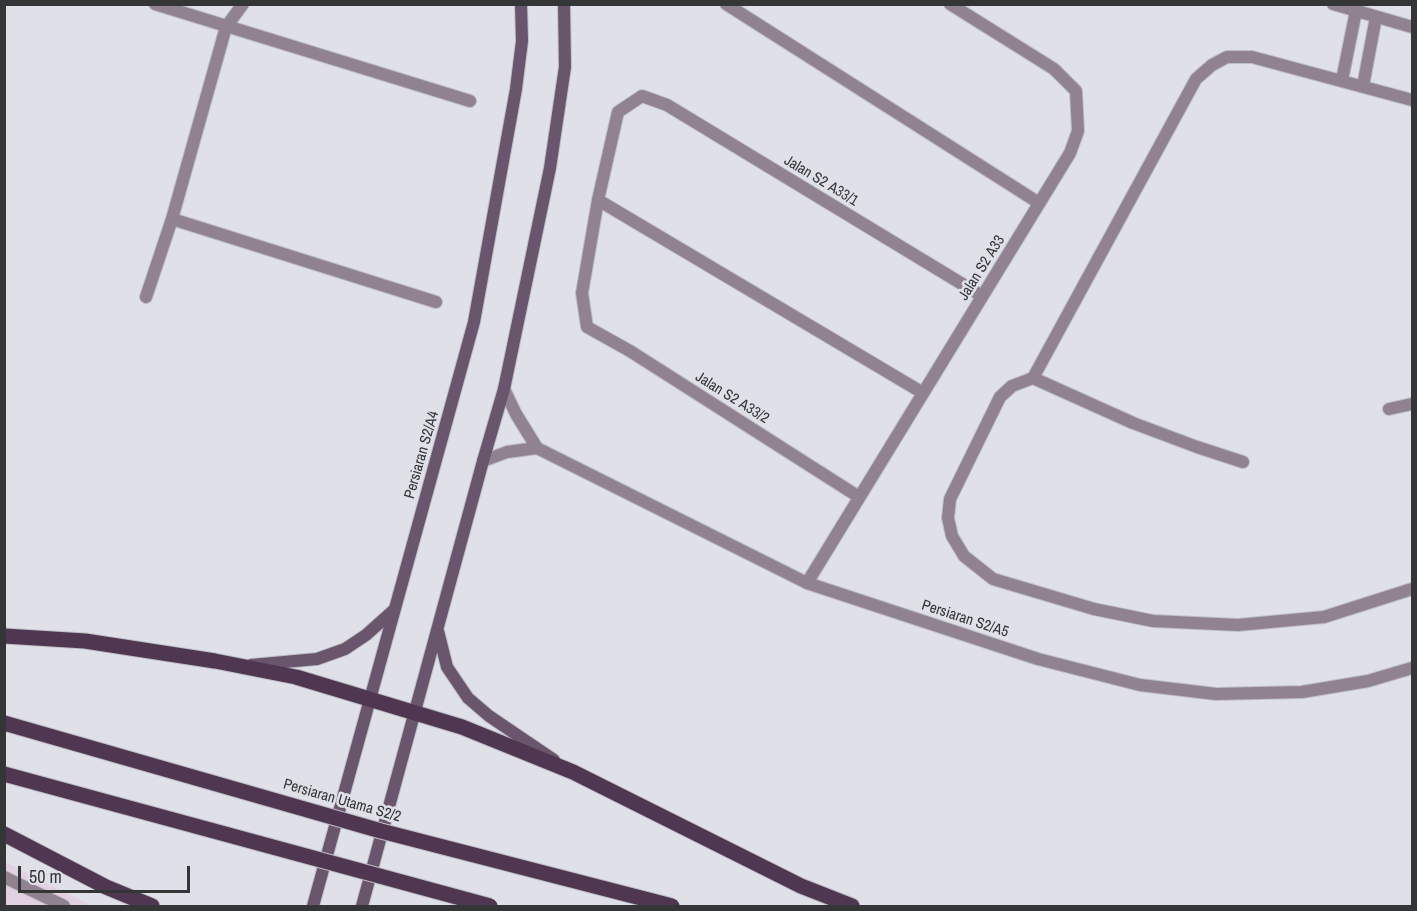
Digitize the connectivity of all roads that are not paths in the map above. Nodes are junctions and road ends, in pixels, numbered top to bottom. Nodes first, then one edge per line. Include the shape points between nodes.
1 (155, 4) edge
2 (243, 4) edge
3 (521, 4) edge
4 (564, 4) edge
5 (726, 4) edge
6 (950, 4) edge
7 (1333, 4) edge
8 (1356, 11) junction
9 (1377, 17) junction
10 (226, 27) junction
11 (1413, 27) edge
12 (1342, 80) junction
13 (1363, 86) junction
14 (1413, 100) edge
15 (470, 101) dead end
16 (598, 200) junction
17 (1039, 203) junction
18 (172, 219) junction
19 (982, 296) junction
20 (146, 297) dead end
21 (436, 302) dead end
22 (1033, 378) junction
23 (504, 388) junction
24 (923, 393) junction
25 (1413, 404) edge
26 (1389, 409) dead end
27 (537, 448) junction
28 (483, 460) junction
29 (1243, 462) dead end
30 (859, 497) junction
31 (807, 583) junction
32 (1413, 589) edge
33 (395, 609) junction
34 (438, 630) junction
35 (4, 636) edge
36 (240, 666) junction
37 (1413, 668) edge
38 (370, 698) junction
39 (414, 713) junction
40 (4, 723) edge
41 (573, 772) junction
42 (4, 774) edge
43 (4, 834) edge
44 (4, 878) edge
45 (64, 906) edge
46 (152, 906) edge
47 (313, 906) edge
48 (362, 906) edge
49 (490, 906) edge
50 (672, 906) edge
51 (852, 906) edge

1 - 10 street
2 - 10 street
3 - 33 main road, Persiaran S2/A4 via 522,41 516,89 474,322
4 - 23 main road via 565,67 550,168
5 - 17 street
6 - 17 street, Jalan S2 A33 via 1054,69 1076,91 1078,131 1070,153
7 - 8 street
8 - 9 street
8 - 12 street
9 - 11 street
9 - 13 street
10 - 15 street
10 - 18 street
12 - 13 street
12 - 22 street via 1252,57 1227,57 1196,79
13 - 14 street
16 - 19 street, Jalan S2 A33/1 via 618,112 642,96 667,105
16 - 24 street
16 - 30 street, Jalan S2 A33/2 via 582,293 587,327
17 - 19 street, Jalan S2 A33
18 - 20 street
18 - 21 street
19 - 24 street, Jalan S2 A33
22 - 29 street via 1133,423
22 - 32 street via 1012,386 1000,397 950,499 948,518 952,536 964,556 993,579 1094,609 1153,621 1238,625 1324,617
23 - 27 street
23 - 28 main road
24 - 30 street, Jalan S2 A33
25 - 26 street
27 - 28 street
27 - 31 street, Persiaran S2/A5
28 - 34 main road
30 - 31 street, Jalan S2 A33
31 - 37 street, Persiaran S2/A5 via 1038,659 1140,685 1216,694 1302,692 1368,681
33 - 36 main road via 345,649 316,658
33 - 38 main road, Persiaran S2/A4
34 - 39 main road
34 - 41 main road via 447,666 468,698
35 - 36 main road via 85,641
36 - 38 main road
38 - 39 main road
38 - 47 main road, Persiaran S2/A4
39 - 41 main road via 462,727
39 - 48 main road
40 - 50 main road, Persiaran Utama S2/2, bridge via 381,831
41 - 51 main road via 801,886
42 - 49 main road, bridge
43 - 46 main road via 106,887
44 - 45 street

